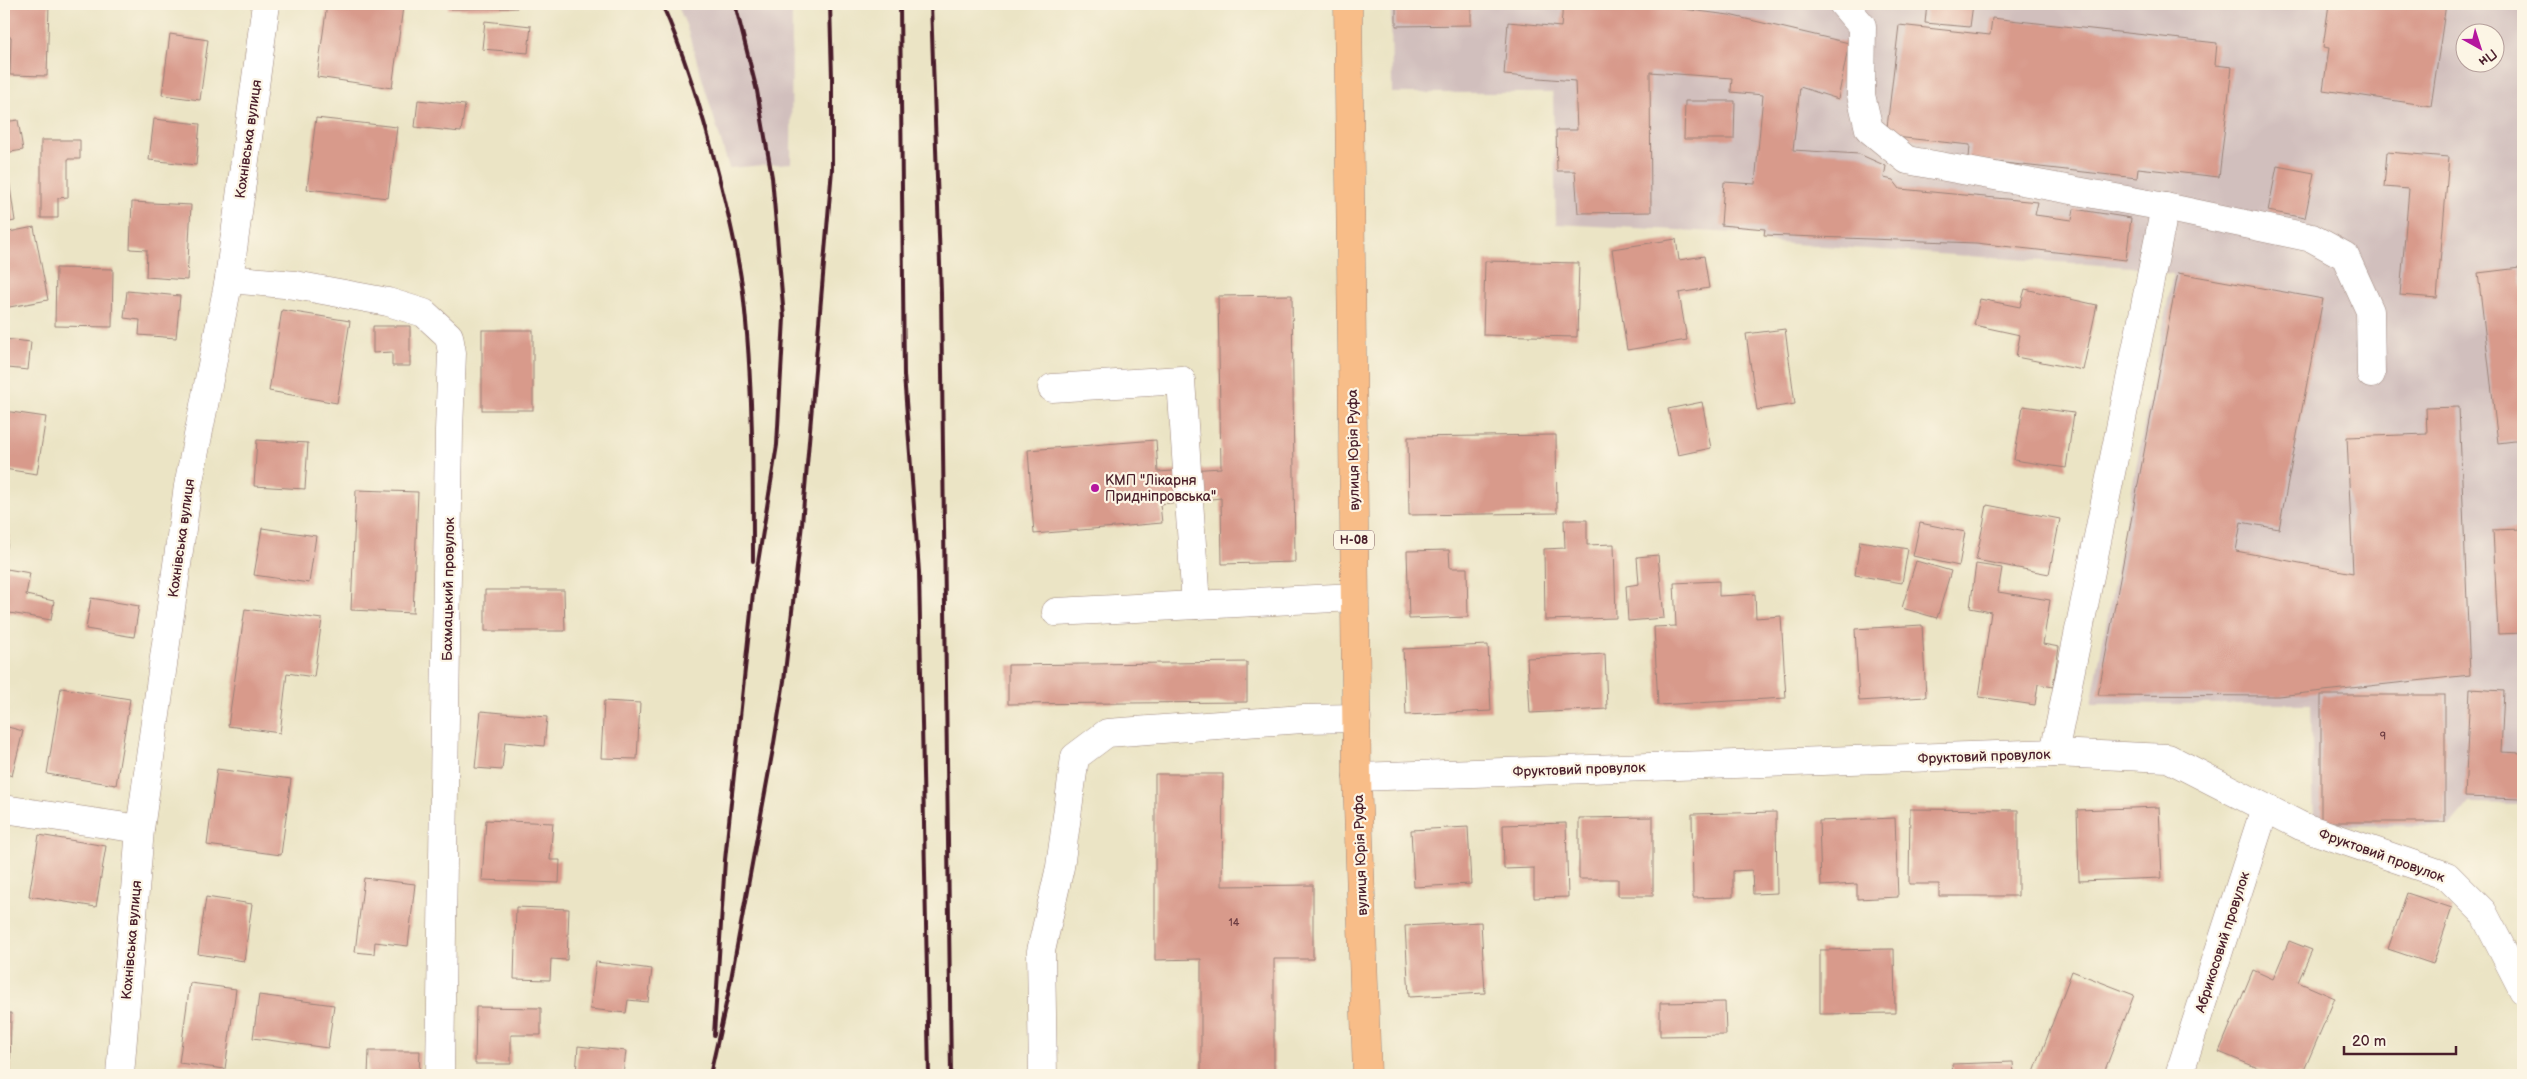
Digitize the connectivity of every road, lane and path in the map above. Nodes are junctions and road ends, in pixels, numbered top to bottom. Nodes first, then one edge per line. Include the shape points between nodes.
1 (266, 4) edge
2 (1348, 4) edge
3 (1843, 4) edge
4 (2165, 207) junction
5 (229, 279) junction
6 (2371, 374) dead end
7 (1052, 388) dead end
8 (1355, 597) junction
9 (1196, 605) junction
10 (1056, 612) dead end
11 (1357, 718) junction
12 (2054, 753) junction
13 (1357, 777) junction
14 (2265, 808) junction
15 (4, 809) edge
16 (140, 828) junction
17 (2523, 990) edge
18 (120, 1075) edge
19 (440, 1075) edge
20 (1043, 1075) edge
21 (1367, 1075) edge
22 (2179, 1075) edge

1 - 5 street, Кохнівська вулиця
2 - 8 main road, вулиця Юрія Руфа / Н-08
3 - 4 street via 1862,26 1861,95 1868,129 1907,160
4 - 6 street via 2312,238 2345,256 2370,311
4 - 12 street
5 - 16 street, Кохнівська вулиця via 188,486
5 - 19 street, Бахмацький провулок via 295,285 388,302 424,313 449,336 452,353
7 - 9 street via 1181,380
8 - 9 street
8 - 11 main road, вулиця Юрія Руфа / Н-08
9 - 10 street
11 - 13 main road, вулиця Юрія Руфа / Н-08
11 - 20 street via 1107,733 1075,757 1060,867 1041,950
12 - 13 street, Фруктовий провулок
12 - 14 street, Фруктовий провулок via 2168,758
13 - 21 main road, вулиця Юрія Руфа / Н-08
14 - 17 street, Фруктовий провулок via 2301,826 2447,876 2484,912
14 - 22 street, Абрикосовий провулок
15 - 16 street
16 - 18 street, Кохнівська вулиця

